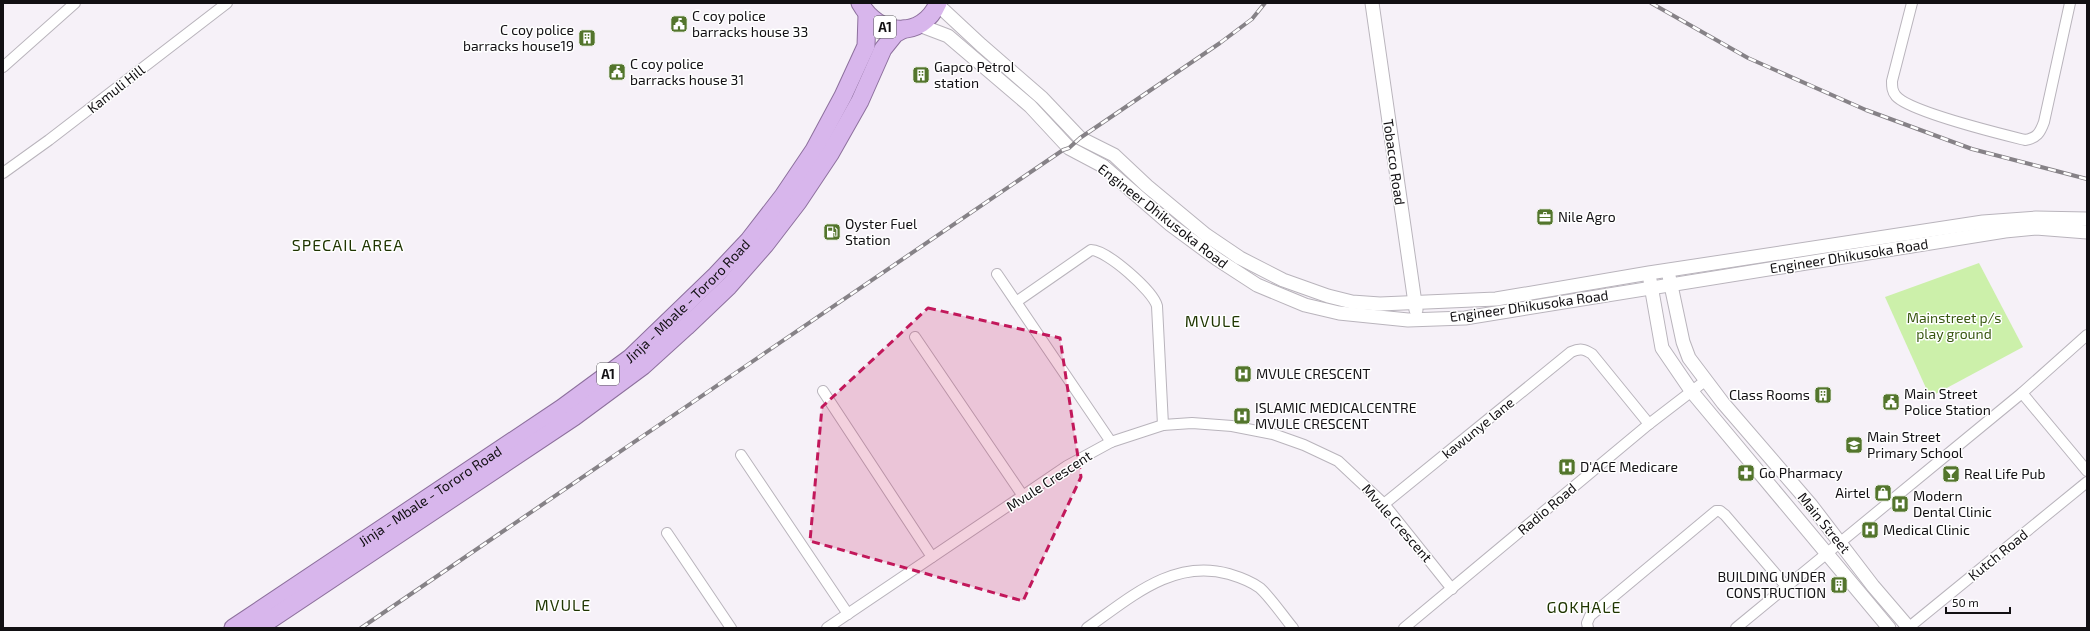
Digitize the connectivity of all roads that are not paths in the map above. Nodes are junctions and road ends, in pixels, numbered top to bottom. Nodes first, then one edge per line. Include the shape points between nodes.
1 (75, 3) edge
2 (227, 3) edge
3 (1372, 3) edge
4 (1912, 3) edge
5 (2070, 3) edge
6 (938, 4) edge
7 (864, 9) edge
8 (912, 27) junction
9 (3, 67) edge
10 (3, 173) edge
11 (2087, 219) edge
12 (2087, 232) edge
13 (1668, 270) junction
14 (1649, 273) junction
15 (997, 274) dead end
16 (1672, 284) junction
17 (1652, 288) junction
18 (1016, 302) junction
19 (1414, 303) junction
20 (1418, 320) junction
21 (2087, 336) edge
22 (915, 337) dead end
23 (1705, 381) junction
24 (823, 391) dead end
25 (1692, 392) junction
26 (2022, 393) junction
27 (1649, 424) junction
28 (1162, 425) junction
29 (1111, 442) junction
30 (741, 454) dead end
31 (2087, 471) edge
32 (2087, 482) edge
33 (1023, 496) junction
34 (1384, 504) junction
35 (667, 533) dead end
36 (1840, 542) junction
37 (1827, 553) junction
38 (932, 557) junction
39 (1786, 586) junction
40 (1452, 589) junction
41 (848, 614) junction
42 (233, 628) edge
43 (258, 628) edge
44 (730, 628) edge
45 (828, 628) edge
46 (1087, 628) edge
47 (1293, 628) edge
48 (1404, 628) edge
49 (1588, 628) edge
50 (1736, 628) edge
51 (1889, 628) edge
52 (1909, 628) edge

1 - 9 street
2 - 10 street, Kamuli Hill
3 - 19 street, Tobacco Road
4 - 5 street via 1892,81 1895,95 1915,107 1952,120 2025,140 2040,134 2044,122
6 - 8 highway, A1 via 930,16
6 - 19 street, Engineer Dhikusoka Road via 1042,98 1080,138 1114,155 1188,220 1240,258 1283,280 1328,296 1352,302
7 - 8 highway, A1 via 878,24 890,29
7 - 42 highway, Jinja - Mbale - Tororo Road / A1 via 868,28 866,46 814,150 749,240 716,276 630,358 562,408
8 - 20 street, Engineer Dhikusoka Road via 948,36 1030,106 1070,148 1103,166 1171,225 1257,285 1305,305 1339,313
8 - 43 highway, Jinja - Mbale - Tororo Road / A1 via 895,34 883,49 860,101 830,154 798,202 729,286 686,327 643,366 574,417
11 - 13 street, Engineer Dhikusoka Road via 2036,218 1983,222
12 - 16 street, Engineer Dhikusoka Road via 2036,228 2005,231
13 - 14 street, Engineer Dhikusoka Road
13 - 16 street, Main Street
14 - 17 street, Main Street
14 - 19 street, Engineer Dhikusoka Road via 1496,299
15 - 18 street
16 - 17 street, Engineer Dhikusoka Road
16 - 23 street, Main Street via 1683,342 1689,358
17 - 20 street, Engineer Dhikusoka Road via 1465,318
17 - 25 street, Main Street via 1662,348
18 - 28 street via 1091,250 1107,256 1129,274 1148,292 1157,306
18 - 29 street
19 - 20 street, Tobacco Road
21 - 26 street
22 - 33 street
23 - 25 street, Radio Road
23 - 36 street, Main Street
24 - 38 street
25 - 27 street, Radio Road
25 - 37 street, Main Street
26 - 31 street
26 - 36 street
27 - 34 street, kawunye lane via 1592,354 1584,350 1571,352
27 - 40 street, Radio Road
28 - 29 street, Mvule Crescent
28 - 34 street, Mvule Crescent via 1192,423 1232,426 1273,434 1304,445 1338,461
29 - 33 street, Mvule Crescent via 1067,466
30 - 41 street
32 - 52 street, Kutch Road
33 - 38 street, Mvule Crescent
34 - 40 street, Mvule Crescent
35 - 44 street
36 - 37 street
36 - 52 street, Main Street
37 - 39 street
37 - 51 street, Main Street
38 - 41 street, Mvule Crescent
39 - 49 street via 1725,515 1716,511 1590,616
39 - 50 street
40 - 48 street, Radio Road
41 - 45 street, Mvule Crescent
46 - 47 street via 1161,578 1188,572 1217,571 1260,588

